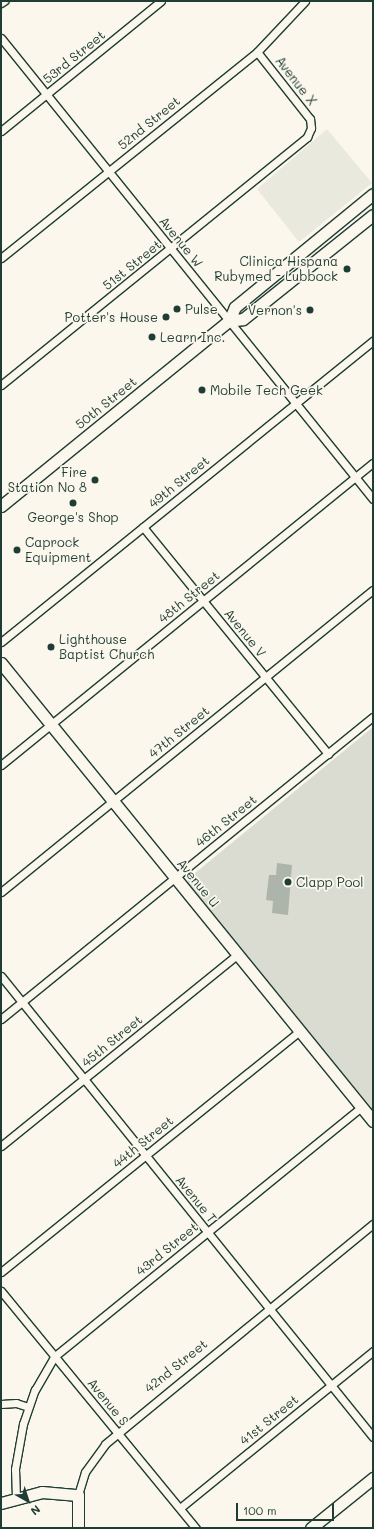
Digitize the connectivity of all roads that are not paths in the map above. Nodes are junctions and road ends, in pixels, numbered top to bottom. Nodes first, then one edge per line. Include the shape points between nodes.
1 (4, 1) edge
2 (161, 1) edge
3 (306, 1) edge
4 (1, 3) edge
5 (1, 38) edge
6 (257, 52) junction
7 (46, 94) junction
8 (311, 128) joint
9 (1, 131) edge
10 (109, 171) junction
11 (373, 194) edge
12 (373, 215) edge
13 (171, 249) junction
14 (1, 258) edge
15 (229, 321) junction
16 (373, 341) edge
17 (1, 385) edge
18 (296, 404) junction
19 (373, 463) edge
20 (356, 477) junction
21 (373, 499) edge
22 (1, 506) edge
23 (143, 527) junction
24 (373, 590) edge
25 (203, 601) junction
26 (1, 642) edge
27 (1, 663) edge
28 (265, 677) junction
29 (373, 717) edge
30 (51, 724) junction
31 (328, 754) junction
32 (1, 765) edge
33 (113, 801) junction
34 (175, 877) junction
35 (1, 892) edge
36 (238, 954) junction
37 (1, 976) edge
38 (22, 1002) junction
39 (1, 1019) edge
40 (300, 1031) junction
41 (84, 1079) junction
42 (362, 1107) junction
43 (373, 1121) edge
44 (1, 1146) edge
45 (146, 1155) junction
46 (373, 1224) edge
47 (207, 1232) junction
48 (1, 1272) edge
49 (1, 1291) edge
50 (269, 1308) junction
51 (373, 1351) edge
52 (55, 1356) junction
53 (331, 1385) junction
54 (1, 1404) edge
55 (28, 1407) junction
56 (118, 1432) junction
57 (373, 1437) edge
58 (373, 1478) edge
59 (78, 1495) junction
60 (16, 1497) junction
61 (1, 1503) edge
62 (180, 1508) junction
63 (78, 1528) edge
64 (196, 1528) edge
65 (311, 1528) edge

1 - 4 street
2 - 7 street, 53rd Street
3 - 6 street, 52nd Street
5 - 7 street, Avenue W
6 - 8 street, Avenue X via 310,119
6 - 10 street, 52nd Street
7 - 9 street, 53rd Street
7 - 10 street, Avenue W
8 - 13 street, 51st Street via 301,144
10 - 13 street, Avenue W
10 - 14 street, 52nd Street
11 - 15 street, 50th Street via 235,307
12 - 15 street, 50th Street via 243,319
13 - 15 street, Avenue W
13 - 17 street, 51st Street
15 - 18 street, Avenue W
15 - 22 street, 50th Street
16 - 18 street, 49th Street
18 - 20 street, Avenue W
18 - 23 street, 49th Street
19 - 20 street, 48th Street
20 - 21 street, Avenue W
20 - 25 street, 48th Street
23 - 25 street, Avenue V
23 - 26 street, 49th Street
24 - 28 street, 47th Street
25 - 28 street, Avenue V
25 - 30 street, 48th Street
27 - 30 street, Avenue U
28 - 31 street, Avenue V
28 - 33 street, 47th Street
29 - 31 street, 46th Street
30 - 32 street, 48th Street
30 - 33 street, Avenue U
31 - 34 street, 46th Street
33 - 34 street, Avenue U
33 - 35 street, 47th Street
34 - 36 street, Avenue U
34 - 38 street, 46th Street
36 - 40 street, Avenue U
36 - 41 street, 45th Street
37 - 38 street, Avenue T
38 - 39 street, 46th Street
38 - 41 street, Avenue T
40 - 42 street, Avenue U
40 - 45 street, 44th Street
41 - 44 street, 45th Street
41 - 45 street, Avenue T
42 - 43 street, Avenue U
42 - 47 street, 43rd Street
45 - 47 street, Avenue T
45 - 48 street, 44th Street
46 - 50 street, 42nd Street
47 - 50 street, Avenue T
47 - 52 street, 43rd Street
49 - 52 street, Avenue S
50 - 53 street, Avenue T
50 - 56 street, 42nd Street
51 - 53 street, 41st Street
52 - 55 street, 43rd Street
52 - 56 street, Avenue S
53 - 57 street, Avenue T
53 - 62 street, 41st Street
54 - 55 street via 16,1403
55 - 60 street, 43rd Street via 17,1447
56 - 59 street, 42nd Street via 95,1456
56 - 62 street, Avenue S
58 - 65 street
59 - 60 street via 42,1492
59 - 63 street
60 - 61 street
62 - 64 street, Avenue S

